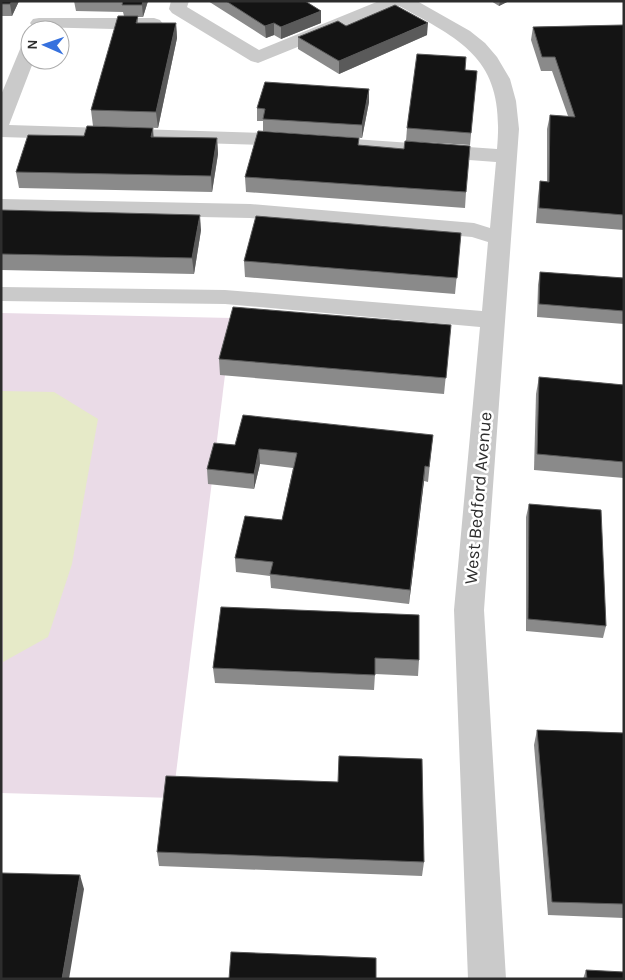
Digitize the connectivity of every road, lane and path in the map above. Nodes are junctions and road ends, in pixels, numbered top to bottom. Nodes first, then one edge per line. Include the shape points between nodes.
1 (180, 1) edge
2 (395, 1) edge
3 (403, 1) edge
4 (70, 21) edge
5 (206, 25) junction
6 (21, 70) edge
7 (1, 122) edge
8 (1, 131) edge
9 (506, 156) junction
10 (1, 206) edge
11 (500, 238) junction
12 (1, 294) edge
13 (493, 320) junction
14 (487, 979) edge

1 - 5 street via 178,8
2 - 5 street via 258,57
3 - 9 street, West Bedford Avenue via 463,34 490,59 500,79 508,111
4 - 5 street
6 - 7 street
8 - 9 street via 268,139
9 - 11 street, West Bedford Avenue
10 - 11 street via 250,211 474,230
11 - 13 street, West Bedford Avenue
12 - 13 street via 225,297
13 - 14 street, West Bedford Avenue via 468,610

